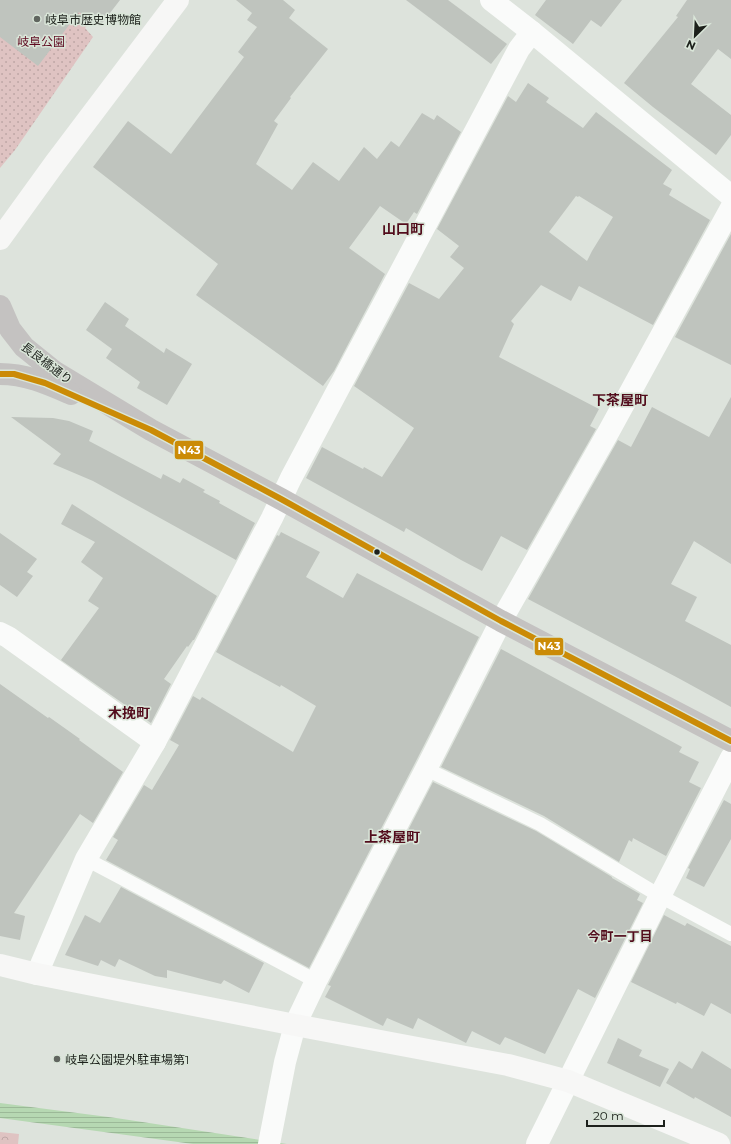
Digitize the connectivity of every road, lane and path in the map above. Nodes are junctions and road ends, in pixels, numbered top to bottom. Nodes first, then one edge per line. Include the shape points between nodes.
1 (178, 0) edge
2 (491, 0) edge
3 (532, 32) junction
4 (731, 196) edge
5 (731, 208) edge
6 (0, 239) edge
7 (0, 306) edge
8 (0, 374) edge
9 (151, 430) junction
10 (281, 499) junction
11 (501, 621) junction
12 (0, 633) edge
13 (731, 741) edge
14 (154, 742) junction
15 (731, 758) edge
16 (426, 769) junction
17 (86, 859) junction
18 (660, 896) junction
19 (731, 934) edge
20 (0, 965) edge
21 (37, 974) junction
22 (316, 981) junction
23 (295, 1025) junction
24 (568, 1081) junction
25 (271, 1134) edge
26 (541, 1137) edge
27 (719, 1144) edge

1 - 6 street
2 - 3 street
3 - 4 street
3 - 10 street via 516,56
5 - 11 street
7 - 9 highway, 長良橋通り via 10,329 24,347 55,372
8 - 9 highway, 長良橋通り via 14,374 45,383
9 - 10 highway, 長良橋通り
10 - 11 highway, 長良橋通り
10 - 14 street
11 - 13 highway, 長良橋通り
11 - 16 street
12 - 14 street
14 - 17 street
15 - 18 street
16 - 18 lane via 540,824
16 - 22 street
17 - 21 street
17 - 22 lane
18 - 19 lane
18 - 24 street
20 - 21 street
21 - 23 street
22 - 23 street
23 - 24 street via 508,1065
23 - 25 street
24 - 26 street
24 - 27 street

